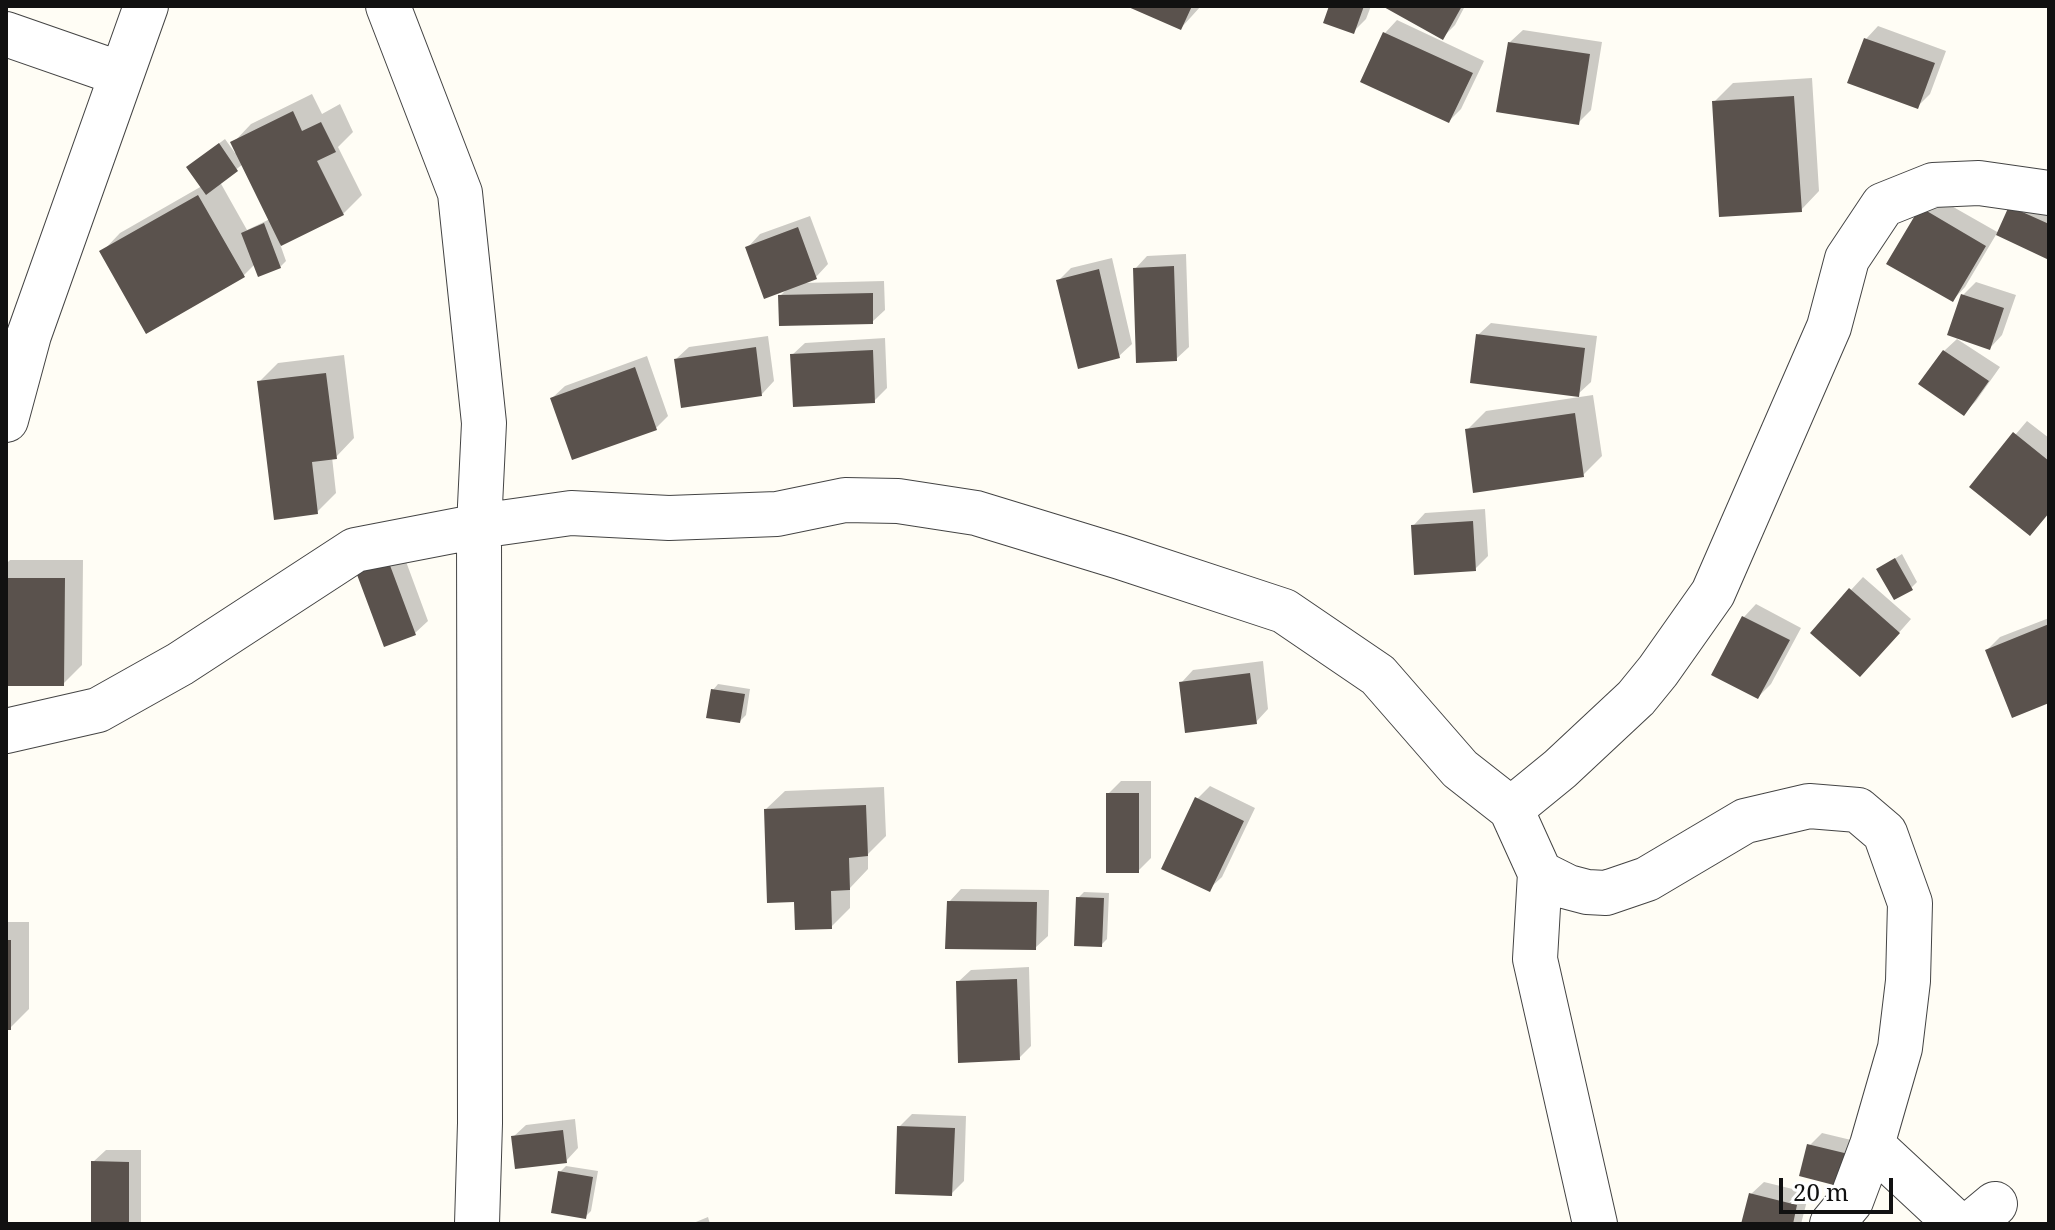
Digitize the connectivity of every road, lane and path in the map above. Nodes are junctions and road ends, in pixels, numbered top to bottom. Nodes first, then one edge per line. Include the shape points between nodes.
1 (146, 6) edge
2 (388, 6) edge
3 (6, 34) edge
4 (121, 74) junction
5 (2049, 193) edge
6 (18, 333) edge
7 (6, 420) edge
8 (479, 526) junction
9 (6, 731) edge
10 (1511, 809) junction
11 (1540, 873) junction
12 (1872, 1145) junction
13 (477, 1224) edge
14 (1595, 1224) edge
15 (1832, 1224) edge
16 (1957, 1224) edge

1 - 4 street
2 - 8 street via 460,193 484,423
3 - 4 street
4 - 6 street
5 - 10 street via 1979,183 1933,185 1883,205 1847,259 1829,327 1713,593 1636,698
6 - 7 street
8 - 9 street via 355,550 180,664 98,710
8 - 10 street via 571,513 669,518 777,514 845,500 898,501 976,513 1284,611 1378,675 1460,769
8 - 13 street
10 - 11 street
11 - 12 street via 1568,887 1606,893 1647,879 1745,821 1809,806 1858,810 1885,833 1910,903 1900,1048
11 - 14 street via 1535,959
12 - 15 street via 1851,1201
12 - 16 street

